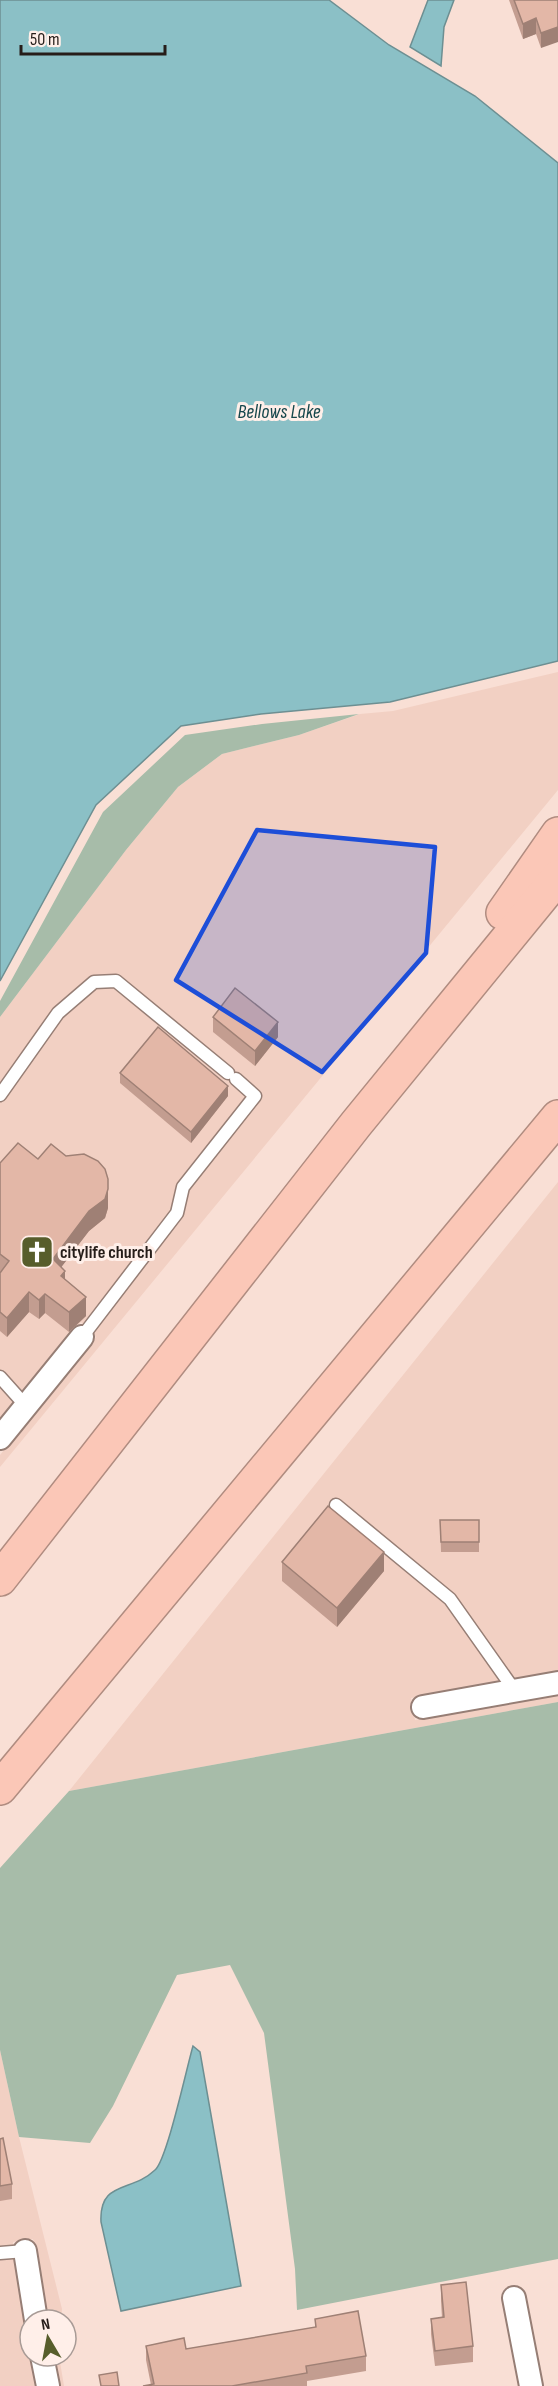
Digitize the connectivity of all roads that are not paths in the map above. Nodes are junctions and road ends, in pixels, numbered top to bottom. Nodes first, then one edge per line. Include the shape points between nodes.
1 (558, 834) edge
2 (558, 877) edge
3 (0, 1095) edge
4 (558, 1117) edge
5 (356, 1124) junction
6 (558, 1142) edge
7 (499, 1188) junction
8 (82, 1337) joint
9 (0, 1377) edge
10 (26, 1406) junction
11 (0, 1438) edge
12 (336, 1505) dead end
13 (0, 1579) edge
14 (558, 1683) edge
15 (515, 1691) junction
16 (423, 1707) dead end
17 (0, 1788) edge
18 (25, 2251) joint
19 (0, 2253) edge
20 (514, 2298) dead end
21 (34, 2308) edge
22 (531, 2386) edge

1 - 5 highway
2 - 5 highway
3 - 8 lane via 58,1013 94,982 116,981 255,1096 183,1187 177,1214
4 - 7 highway
5 - 13 highway
6 - 7 highway
7 - 17 highway
8 - 10 street
9 - 10 lane
10 - 11 street
12 - 15 lane via 450,1599
14 - 15 street
15 - 16 street
18 - 19 lane
18 - 21 street
20 - 22 street

